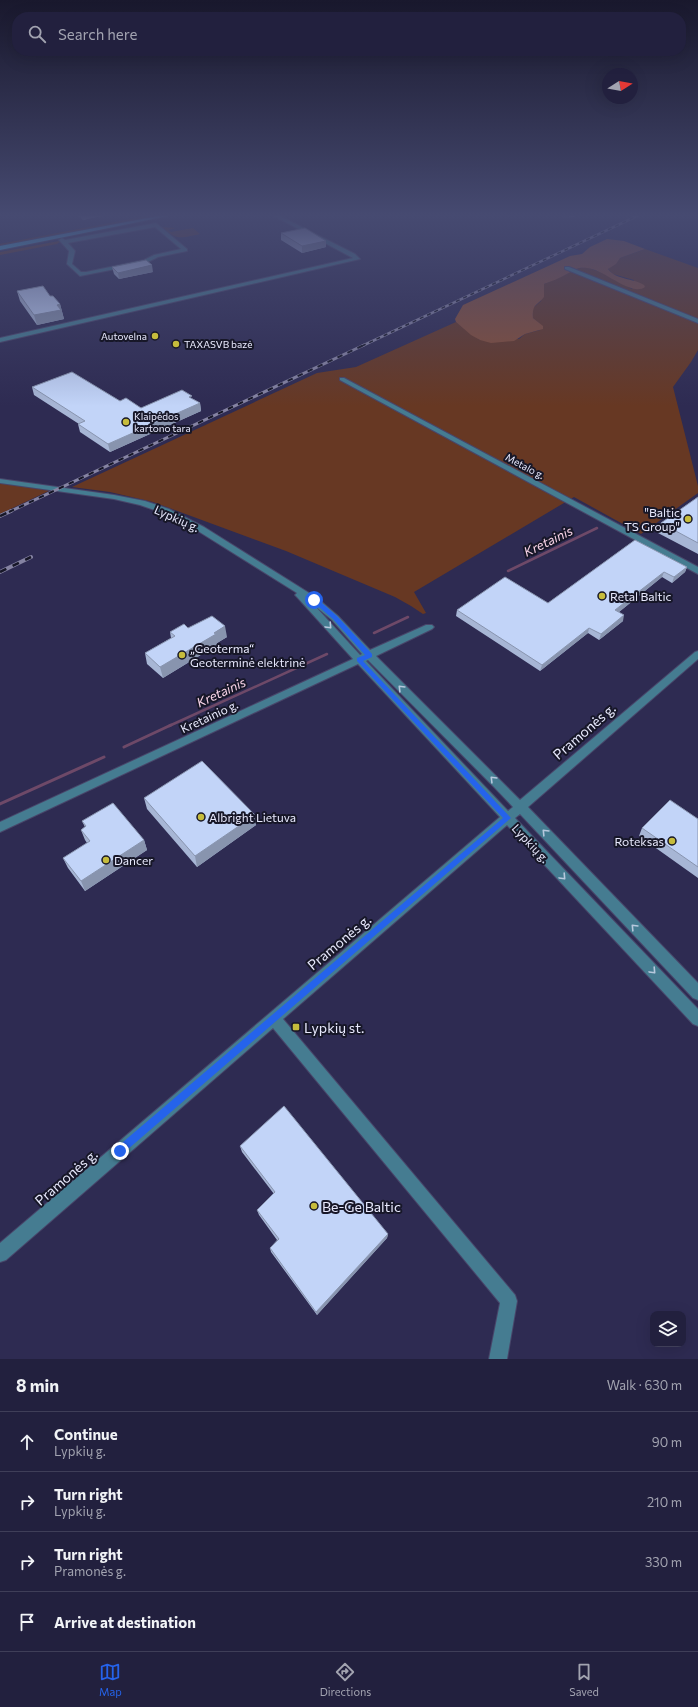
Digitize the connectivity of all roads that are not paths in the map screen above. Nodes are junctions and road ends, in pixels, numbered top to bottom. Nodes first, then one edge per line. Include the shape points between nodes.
1 (267, 279) edge
2 (595, 279) edge
3 (698, 321) edge
4 (0, 340) edge
5 (342, 379) dead end
6 (0, 481) edge
7 (698, 571) edge
8 (282, 580) junction
9 (429, 627) dead end
10 (698, 654) edge
11 (369, 655) junction
12 (359, 660) junction
13 (520, 807) junction
14 (508, 818) junction
15 (0, 827) edge
16 (698, 993) edge
17 (274, 1019) junction
18 (698, 1019) edge
19 (0, 1254) edge
20 (498, 1359) edge

1 - 4 street
2 - 3 street
5 - 7 street, Metalo g.
6 - 8 street, Lypkių g. via 127,499 166,511 201,528
8 - 11 street, Lypkių g. via 322,606
8 -> 12 street, Lypkių g.
9 - 11 street, Kretainio g.
10 - 13 street, Pramonės g.
11 - 12 street, Kretainio g.
13 -> 11 street, Lypkių g.
12 - 14 street, Lypkių g.
12 - 15 street, Kretainio g.
13 - 14 street, Pramonės g.
16 -> 13 street, Lypkių g.
14 - 17 street, Pramonės g.
14 -> 18 street, Lypkių g.
17 - 19 street, Pramonės g.
17 - 20 street via 509,1301

